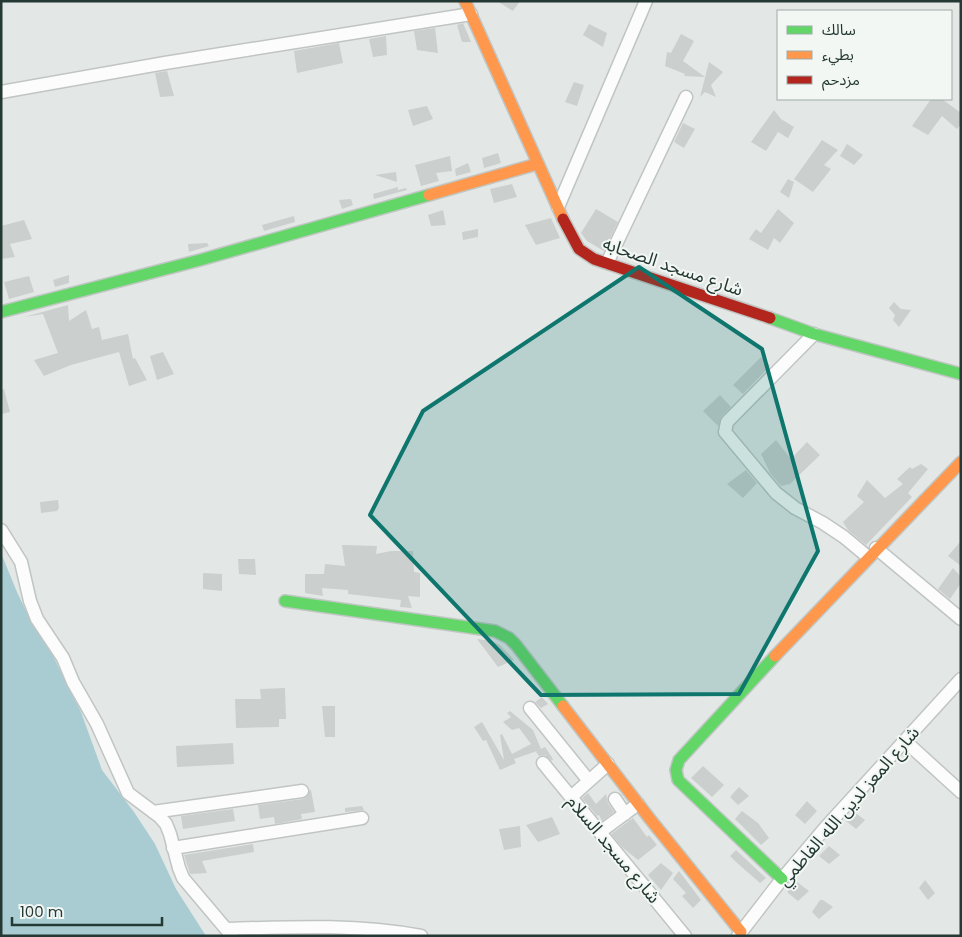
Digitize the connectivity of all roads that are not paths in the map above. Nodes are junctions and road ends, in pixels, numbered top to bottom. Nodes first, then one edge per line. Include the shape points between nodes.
1 (466, 1) edge
2 (646, 1) edge
3 (471, 14) junction
4 (1, 92) edge
5 (686, 97) dead end
6 (537, 164) junction
7 (558, 207) junction
8 (607, 263) junction
9 (1, 312) edge
10 (814, 334) junction
11 (961, 374) edge
12 (961, 462) edge
13 (1, 530) edge
14 (872, 553) junction
15 (285, 601) dead end
16 (961, 619) edge
17 (961, 679) edge
18 (530, 708) dead end
19 (904, 741) junction
20 (543, 763) dead end
21 (608, 764) junction
22 (589, 781) junction
23 (302, 791) dead end
24 (961, 792) edge
25 (571, 797) junction
26 (615, 799) dead end
27 (638, 804) junction
28 (153, 812) junction
29 (625, 814) junction
30 (362, 818) dead end
31 (600, 832) junction
32 (173, 848) junction
33 (782, 879) junction
34 (229, 932) edge
35 (739, 934) edge
36 (421, 936) edge
37 (685, 936) edge

1 - 3 street, شارع مسجد الصحابه
2 - 7 street
3 - 4 street
3 - 6 street, شارع مسجد الصحابه
5 - 8 street
6 - 7 street, شارع مسجد الصحابه
6 - 9 street via 200,260
7 - 8 street, شارع مسجد الصحابه via 580,249
8 - 10 street, شارع مسجد الصحابه
10 - 11 street, شارع مسجد الصحابه
10 - 14 street via 727,422 725,432 776,493
12 - 14 street
13 - 28 street via 21,562 37,619 63,658 128,793
14 - 16 street
14 - 33 street via 718,716 679,760 676,768 678,780
15 - 21 street via 502,633 516,645
17 - 19 street, شارع المعز لدين الله الفاطمي
18 - 22 street
19 - 24 street
19 - 33 street, شارع المعز لدين الله الفاطمي
20 - 25 street, شارع مسجد السلام
21 - 22 street
21 - 27 street
22 - 25 street
23 - 28 street
25 - 31 street, شارع مسجد السلام
26 - 29 street
27 - 29 street
27 - 35 street
28 - 32 street via 166,824
29 - 31 street
30 - 32 street
31 - 37 street, شارع مسجد السلام
32 - 34 street via 183,878
33 - 35 street, شارع المعز لدين الله الفاطمي
34 - 36 street via 315,926

